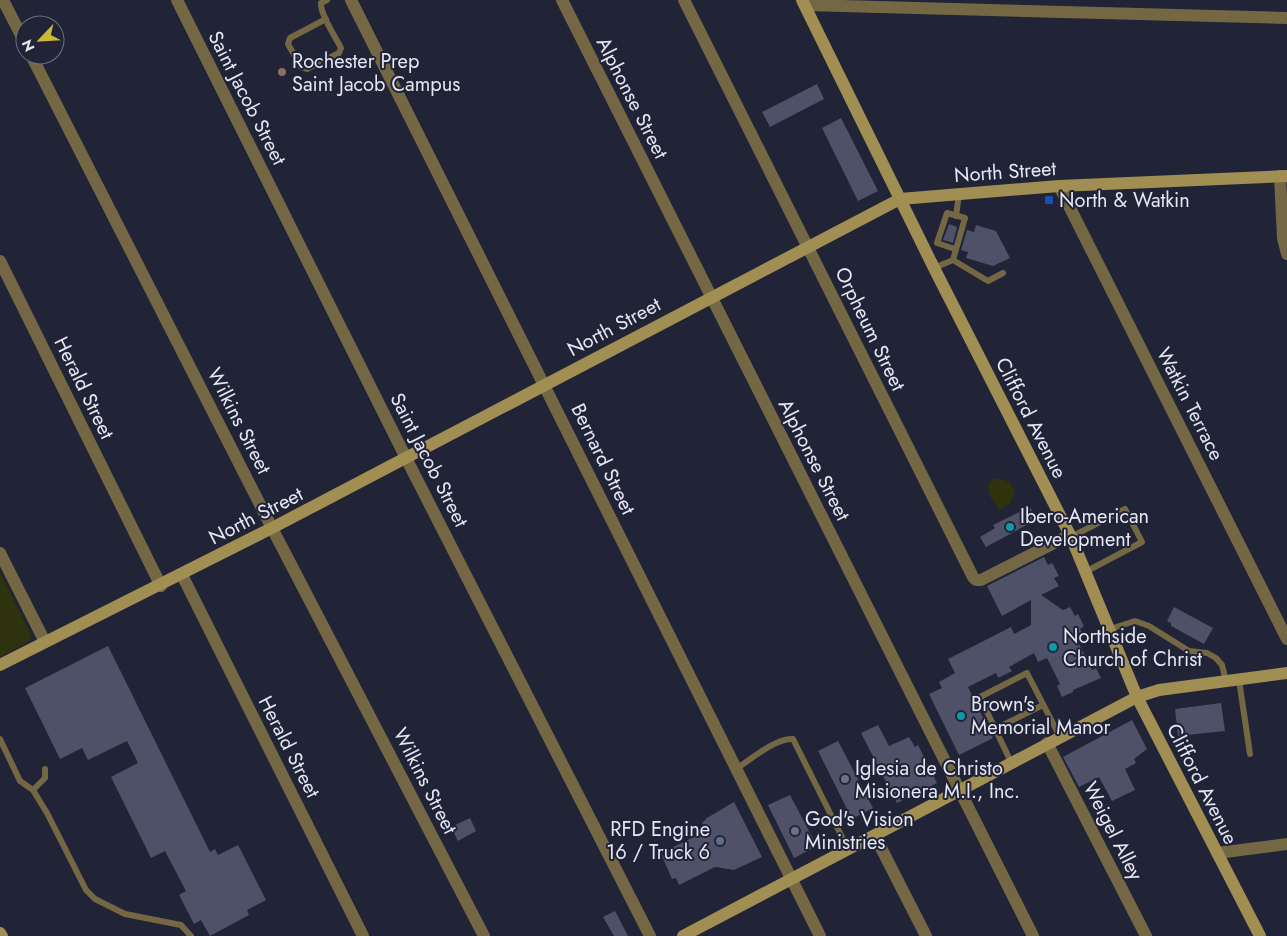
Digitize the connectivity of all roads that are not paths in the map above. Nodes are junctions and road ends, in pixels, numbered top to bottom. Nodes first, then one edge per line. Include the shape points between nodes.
1 (3, 0) edge
2 (177, 0) edge
3 (327, 0) edge
4 (351, 0) edge
5 (562, 0) edge
6 (684, 0) edge
7 (804, 2) edge
8 (1088, 6) edge
9 (1287, 18) edge
10 (326, 19) junction
11 (15, 23) edge
12 (36, 65) edge
13 (1284, 176) edge
14 (1060, 186) junction
15 (958, 194) junction
16 (900, 199) junction
17 (956, 216) junction
18 (808, 247) junction
19 (955, 249) junction
20 (1287, 254) edge
21 (953, 260) junction
22 (0, 261) edge
23 (934, 268) junction
24 (1003, 273) dead end
25 (712, 297) junction
26 (544, 385) junction
27 (406, 458) junction
28 (272, 528) junction
29 (1070, 536) junction
30 (0, 553) edge
31 (1087, 571) junction
32 (182, 575) junction
33 (161, 586) junction
34 (1110, 629) junction
35 (1287, 639) edge
36 (45, 642) junction
37 (0, 665) edge
38 (1287, 673) edge
39 (1239, 680) junction
40 (1226, 682) junction
41 (1137, 697) junction
42 (1043, 705) junction
43 (996, 729) junction
44 (1060, 737) junction
45 (0, 739) edge
46 (1047, 743) junction
47 (1250, 754) dead end
48 (1011, 762) junction
49 (45, 768) dead end
50 (736, 769) junction
51 (33, 790) junction
52 (958, 790) junction
53 (874, 836) junction
54 (1287, 844) edge
55 (848, 849) junction
56 (1216, 852) junction
57 (790, 879) junction
58 (191, 936) edge
59 (364, 936) edge
60 (484, 936) edge
61 (650, 936) edge
62 (683, 936) edge
63 (820, 936) edge
64 (926, 936) edge
65 (1033, 936) edge
66 (1146, 936) edge
67 (1260, 936) edge

1 - 11 street
2 - 27 street, Saint Jacob Street
3 - 10 lane via 321,3
4 - 26 street, Bernard Street
5 - 25 street, Alphonse Street
6 - 18 street, Orpheum Street
7 - 8 street
7 - 16 main road, Clifford Avenue
8 - 9 street
10 - 10 lane via 341,48 339,53 307,69 301,68 288,44 290,38
12 - 28 street, Wilkins Street
13 - 14 main road, North Street
13 - 20 street
14 - 15 main road, North Street
14 - 35 street, Watkin Terrace
15 - 16 main road, North Street
15 - 17 lane
16 - 18 main road, North Street
16 - 23 main road, Clifford Avenue
17 - 19 lane via 965,218
17 - 19 lane via 947,213 937,243
18 - 25 main road, North Street
18 - 29 street, Orpheum Street via 972,577 981,580
19 - 21 lane
21 - 23 lane
21 - 24 lane via 988,281
22 - 33 street, Herald Street
23 - 29 main road, Clifford Avenue
25 - 26 main road, North Street
25 - 52 street, Alphonse Street
26 - 27 main road, North Street
26 - 50 street, Bernard Street
27 - 28 main road, North Street
27 - 61 street, Saint Jacob Street
28 - 32 main road, North Street
28 - 60 street, Wilkins Street
29 - 31 main road, Clifford Avenue
29 - 31 lane via 1125,509 1142,542
30 - 36 street
31 - 34 main road, Clifford Avenue
32 - 33 main road, North Street
32 - 59 street, Herald Street
33 - 36 main road, North Street
34 - 40 lane via 1135,621 1149,626 1189,650 1216,658
34 - 41 main road, Clifford Avenue
36 - 37 main road, North Street
38 - 39 main road
39 - 40 main road
39 - 47 lane
40 - 41 main road via 1159,690
41 - 44 main road
41 - 56 main road, Clifford Avenue
42 - 43 lane
42 - 43 lane via 1027,674 980,697
42 - 44 lane
43 - 48 lane
44 - 46 main road
45 - 51 lane via 20,781
46 - 48 main road
46 - 66 street, Weigel Alley
48 - 52 main road
49 - 51 lane via 45,778
50 - 55 lane via 787,738 793,739
50 - 57 street, Bernard Street
51 - 58 lane via 86,890 95,899 125,914 181,925
52 - 53 main road
52 - 65 street, Alphonse Street
53 - 55 main road
53 - 64 street
54 - 56 street
55 - 57 main road
56 - 67 main road, Clifford Avenue
57 - 62 main road
57 - 63 street, Bernard Street

